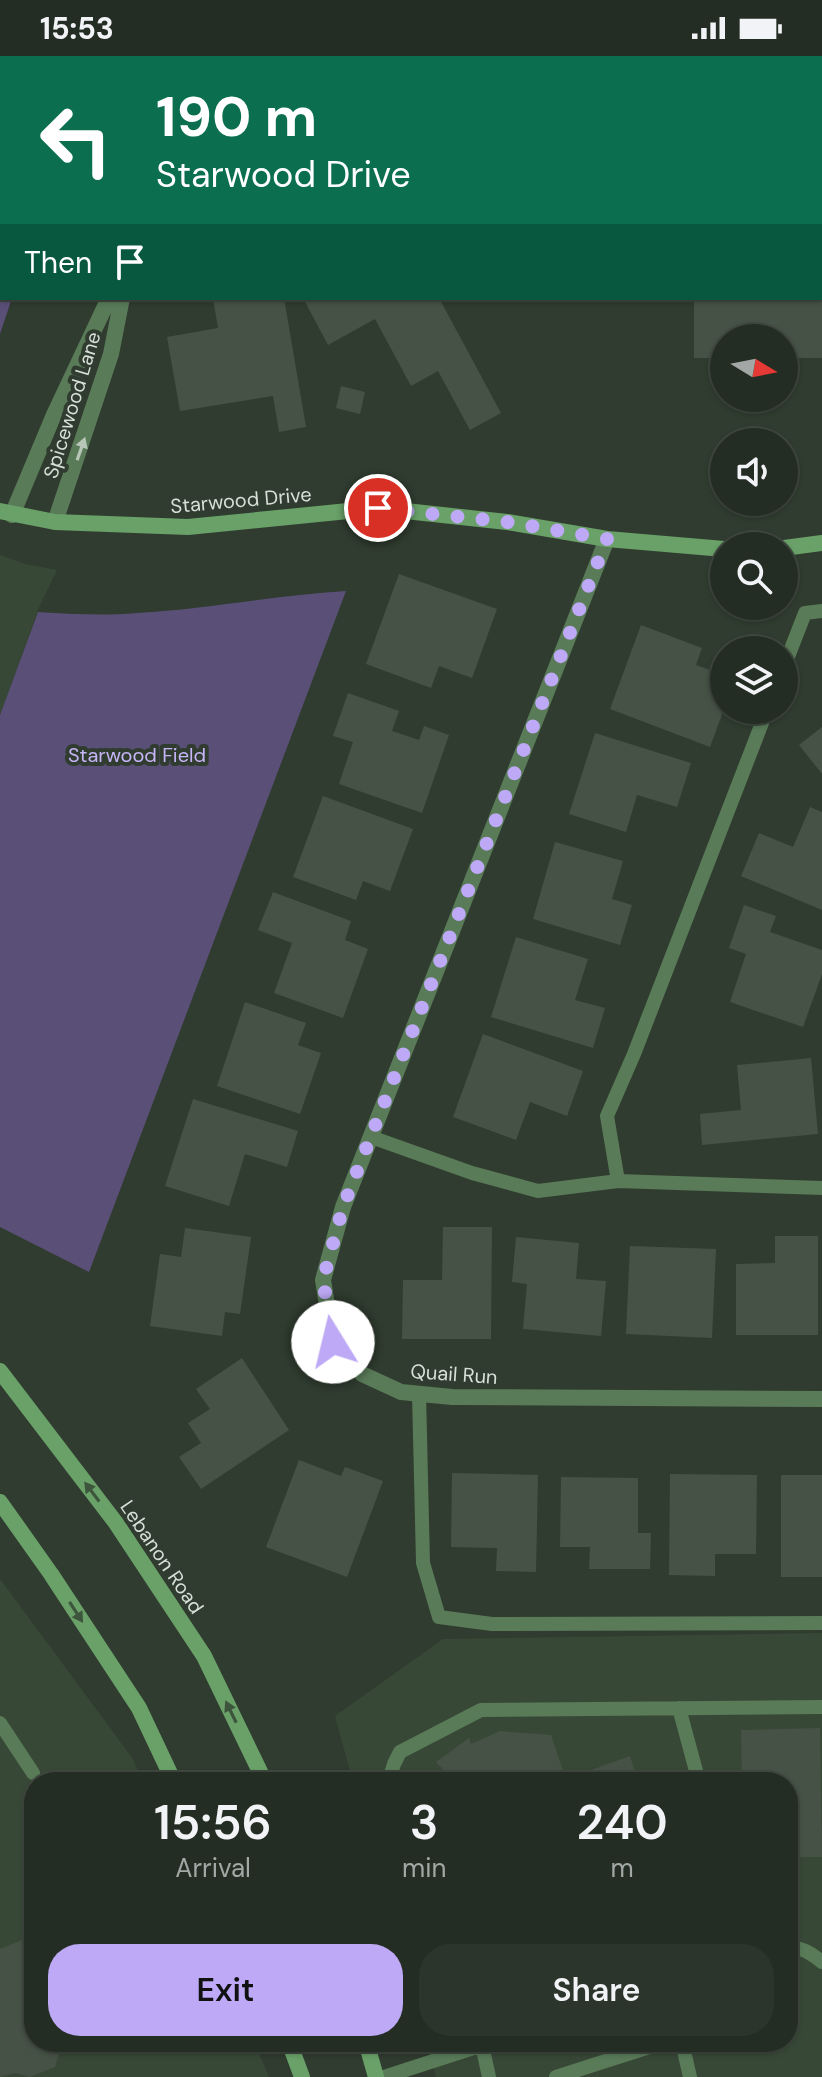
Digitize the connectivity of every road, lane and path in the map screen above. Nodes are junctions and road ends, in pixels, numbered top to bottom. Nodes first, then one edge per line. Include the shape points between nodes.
1 (108, 300) edge
2 (122, 300) edge
3 (6, 513) edge
4 (55, 522) junction
5 (607, 539) junction
6 (822, 543) edge
7 (798, 546) edge
8 (710, 548) edge
9 (822, 611) edge
10 (796, 636) edge
11 (762, 724) edge
12 (371, 1137) junction
13 (618, 1181) junction
14 (822, 1188) edge
15 (0, 1371) edge
16 (419, 1393) junction
17 (822, 1399) edge
18 (0, 1502) edge
19 (822, 1623) edge
20 (822, 1707) edge
21 (679, 1708) junction
22 (0, 1723) edge
23 (32, 1772) edge
24 (169, 1772) edge
25 (260, 1772) edge
26 (392, 1772) edge
27 (696, 1772) edge
28 (798, 1947) edge
29 (822, 1962) edge
30 (293, 2052) edge
31 (369, 2052) edge
32 (462, 2052) edge
33 (487, 2052) edge
34 (634, 2052) edge
35 (684, 2052) edge
36 (302, 2077) edge
37 (376, 2077) edge
38 (384, 2077) edge
39 (489, 2077) edge
40 (556, 2077) edge
41 (690, 2077) edge

1 - 3 street, Spicewood Lane
4 -> 2 street, Spicewood Lane via 107,368
3 - 4 main road, Starwood Drive
4 - 5 main road, Starwood Drive via 188,527 378,508
5 - 8 main road, Starwood Drive
5 - 12 street, Quail Run
6 - 7 main road
9 - 10 lane via 805,613
11 - 13 lane via 607,1116
12 - 13 lane via 538,1191
12 - 16 street, Quail Run via 343,1207 323,1280 333,1342 362,1374 401,1392
13 - 14 lane
25 -> 15 main road, Lebanon Road via 204,1656 116,1523
16 - 17 street, Quail Run
16 - 19 lane via 423,1563 439,1617 492,1624
18 -> 24 main road via 139,1708
20 - 21 lane
21 - 26 lane via 481,1710 400,1752
21 - 27 lane
22 - 23 lane
28 - 29 lane
30 - 36 main road
31 - 37 main road
32 - 38 lane
33 - 39 lane
34 - 40 lane
35 - 41 lane

